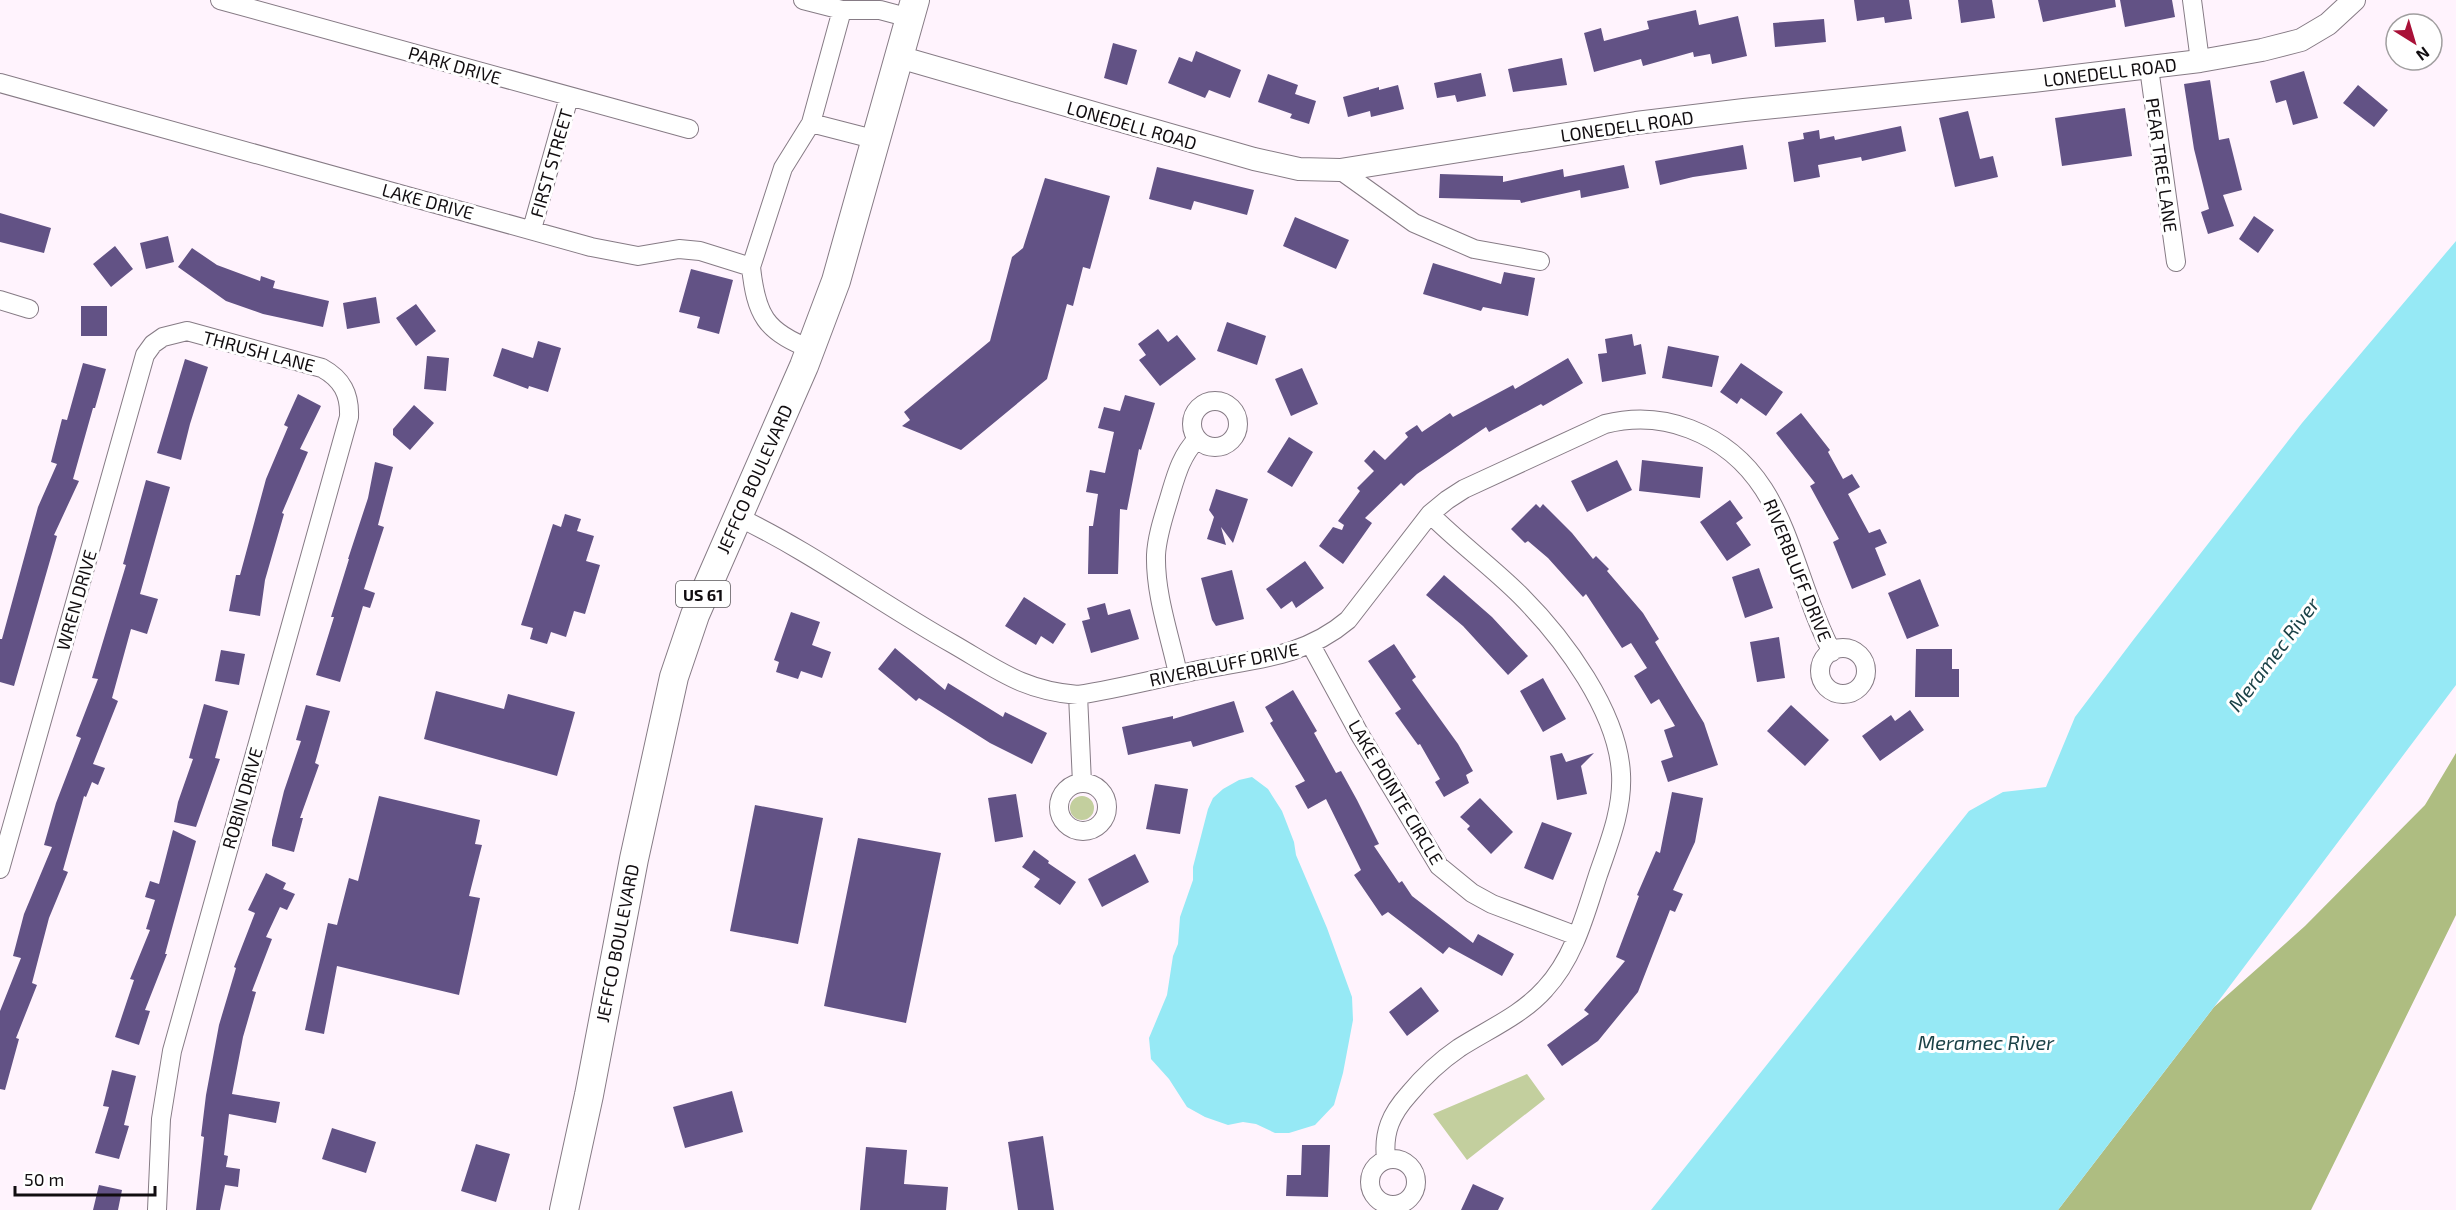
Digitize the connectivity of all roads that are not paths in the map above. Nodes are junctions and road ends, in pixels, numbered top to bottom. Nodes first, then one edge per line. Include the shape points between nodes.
1 (220, 0) edge
2 (803, 0) edge
3 (2192, 0) edge
4 (2354, 0) edge
5 (913, 9) edge
6 (842, 10) junction
7 (899, 57) junction
8 (2200, 61) junction
9 (2149, 68) junction
10 (0, 83) edge
11 (569, 97) junction
12 (812, 123) junction
13 (689, 129) dead end
14 (877, 140) junction
15 (1340, 170) junction
16 (532, 230) junction
17 (1540, 261) dead end
18 (2176, 262) dead end
19 (751, 267) junction
20 (0, 300) edge
21 (28, 309) dead end
22 (163, 337) joint
23 (811, 349) junction
24 (346, 391) joint
25 (1197, 439) dead end
26 (1430, 514) junction
27 (736, 516) junction
28 (1311, 645) junction
29 (1832, 652) dead end
30 (1178, 674) junction
31 (1078, 695) junction
32 (1082, 783) dead end
33 (0, 869) edge
34 (1577, 936) junction
35 (1386, 1159) dead end
36 (157, 1210) edge
37 (564, 1210) edge

1 - 11 street, PARK DRIVE
2 - 6 street
3 - 8 street
4 - 8 street, LONEDELL ROAD via 2328,24 2286,45
5 - 6 street
5 - 7 main road, JEFFCO BOULEVARD / US 61
6 - 12 street
7 - 14 main road, JEFFCO BOULEVARD / US 61
7 - 15 street, LONEDELL ROAD via 1254,159 1299,169
8 - 9 street, LONEDELL ROAD
9 - 15 street, LONEDELL ROAD via 1636,123
9 - 18 street, PEAR TREE LANE
10 - 16 street, LAKE DRIVE
11 - 13 street, PARK DRIVE
11 - 16 street, FIRST STREET
12 - 14 street
12 - 19 street via 783,168
14 - 23 main road, JEFFCO BOULEVARD / US 61 via 836,280
15 - 17 street via 1414,223 1474,249
16 - 19 street, LAKE DRIVE via 591,247 638,255 679,249 700,251
19 - 23 street via 756,302 770,327 782,337
20 - 21 street
22 - 24 street, THRUSH LANE via 187,331 322,368
22 - 33 street, WREN DRIVE via 145,355
23 - 27 main road, JEFFCO BOULEVARD / US 61
24 - 36 street, ROBIN DRIVE via 349,417 172,1052 162,1119
25 - 30 street via 1179,466 1159,531 1156,555
26 - 28 street, RIVERBLUFF DRIVE via 1348,620
26 - 29 street, RIVERBLUFF DRIVE via 1464,489 1605,424 1633,419 1678,424 1738,456 1770,496 1813,613
26 - 34 street via 1520,595 1547,625 1579,668 1612,731 1621,769 1620,803
27 - 31 street, RIVERBLUFF DRIVE via 766,530 1022,684 1052,693
27 - 37 main road, JEFFCO BOULEVARD / US 61 via 674,677
28 - 30 street, RIVERBLUFF DRIVE via 1262,659
28 - 34 street, LAKE POINTE CIRCLE via 1365,745 1439,866 1492,904
30 - 31 street, RIVERBLUFF DRIVE
31 - 32 street
34 - 35 street via 1569,956 1544,990 1443,1060 1402,1101 1387,1125

